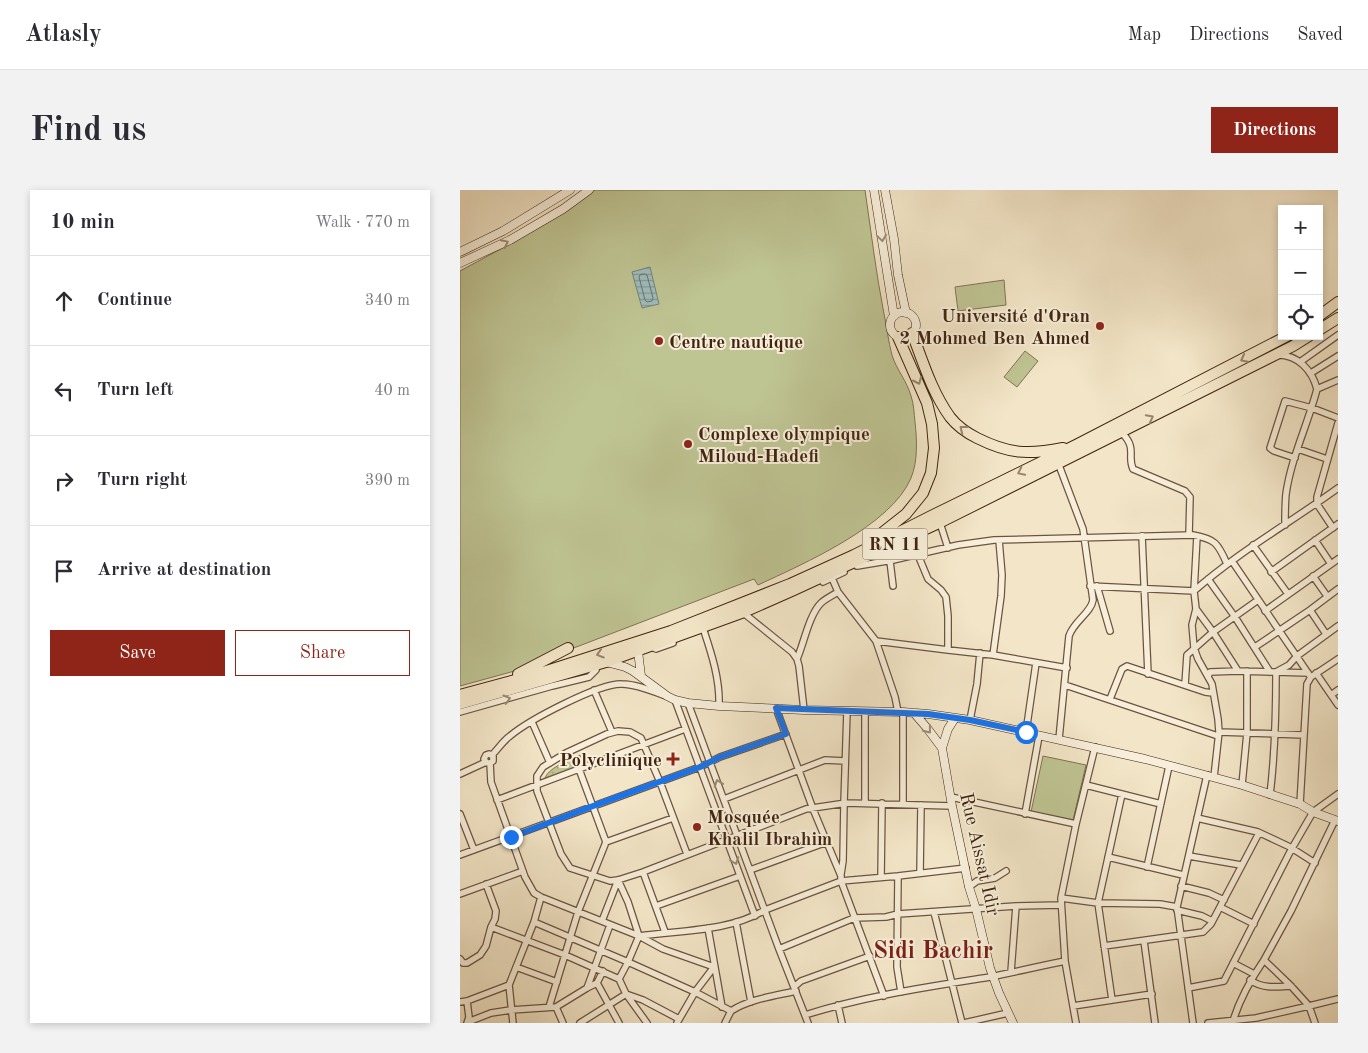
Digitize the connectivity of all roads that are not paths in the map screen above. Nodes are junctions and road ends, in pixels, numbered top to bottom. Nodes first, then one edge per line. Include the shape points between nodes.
1 (570, 190) edge
2 (589, 190) edge
3 (874, 190) edge
4 (885, 190) edge
5 (460, 252) edge
6 (460, 263) edge
7 (1338, 302) edge
8 (906, 313) junction
9 (1323, 313) edge
10 (894, 316) junction
11 (1338, 318) edge
12 (1323, 327) edge
13 (912, 333) junction
14 (1338, 335) edge
15 (898, 337) junction
16 (1279, 340) edge
17 (1303, 340) edge
18 (1293, 346) junction
19 (1275, 355) junction
20 (1338, 356) edge
21 (1298, 361) junction
22 (1311, 373) junction
23 (1336, 383) edge
24 (1317, 389) junction
25 (1312, 408) junction
26 (1338, 418) edge
27 (1338, 423) edge
28 (1125, 432) junction
29 (1076, 445) junction
30 (1298, 449) junction
31 (1296, 458) junction
32 (1327, 459) junction
33 (1060, 468) junction
34 (1338, 488) edge
35 (1317, 504) junction
36 (1286, 525) junction
37 (941, 526) junction
38 (1335, 526) edge
39 (1189, 535) junction
40 (1142, 536) junction
41 (1197, 536) junction
42 (1085, 537) junction
43 (999, 540) junction
44 (1315, 540) junction
45 (1253, 545) junction
46 (948, 548) junction
47 (854, 555) junction
48 (918, 555) junction
49 (1338, 559) edge
50 (890, 561) junction
51 (1229, 563) junction
52 (1331, 564) junction
53 (857, 566) junction
54 (1271, 572) junction
55 (1313, 576) junction
56 (832, 578) junction
57 (1208, 579) junction
58 (893, 586) dead end
59 (1093, 586) junction
60 (1145, 589) junction
61 (1338, 589) edge
62 (1194, 591) junction
63 (838, 592) junction
64 (1288, 594) junction
65 (1327, 596) junction
66 (1258, 600) junction
67 (1196, 609) junction
68 (1310, 610) junction
69 (1265, 611) junction
70 (746, 614) junction
71 (1235, 617) junction
72 (1338, 626) edge
73 (704, 631) junction
74 (1110, 631) dead end
75 (1280, 631) junction
76 (1213, 632) junction
77 (1326, 634) junction
78 (876, 641) junction
79 (650, 646) junction
80 (1255, 647) junction
81 (568, 648) dead end
82 (1194, 648) junction
83 (948, 650) junction
84 (638, 651) junction
85 (980, 654) junction
86 (992, 655) junction
87 (1297, 656) junction
88 (797, 659) junction
89 (1338, 659) edge
90 (601, 663) junction
91 (1036, 663) junction
92 (1066, 668) junction
93 (1238, 671) junction
94 (1247, 671) junction
95 (1273, 672) junction
96 (1316, 673) junction
97 (1148, 674) junction
98 (1309, 675) junction
99 (641, 676) junction
100 (1208, 676) junction
101 (1065, 685) junction
102 (1185, 685) junction
103 (635, 686) junction
104 (594, 690) junction
105 (1338, 690) edge
106 (473, 692) junction
107 (1214, 693) junction
108 (460, 695) edge
109 (1331, 695) junction
110 (667, 696) junction
111 (1110, 699) junction
112 (675, 700) junction
113 (688, 703) junction
114 (460, 704) edge
115 (1338, 705) edge
116 (719, 706) junction
117 (776, 708) junction
118 (804, 710) junction
119 (847, 711) junction
120 (460, 712) edge
121 (866, 712) junction
122 (901, 712) junction
123 (914, 713) junction
124 (955, 718) junction
125 (970, 720) junction
126 (532, 722) dead end
127 (685, 730) junction
128 (612, 732) junction
129 (1026, 732) junction
130 (1246, 733) junction
131 (786, 734) junction
132 (1218, 734) junction
133 (1276, 734) junction
134 (1304, 735) junction
135 (1039, 736) junction
136 (1059, 739) junction
137 (644, 745) junction
138 (1095, 747) junction
139 (942, 748) junction
140 (706, 749) junction
141 (694, 754) junction
142 (710, 761) junction
143 (845, 761) junction
144 (488, 762) junction
145 (550, 763) junction
146 (1169, 766) junction
147 (700, 767) junction
148 (578, 769) junction
149 (799, 770) junction
150 (460, 774) edge
151 (1210, 776) junction
152 (660, 782) junction
153 (537, 785) junction
154 (1086, 785) junction
155 (1242, 785) junction
156 (1122, 794) junction
157 (1338, 794) edge
158 (1270, 795) junction
159 (724, 799) junction
160 (497, 800) junction
161 (951, 802) junction
162 (844, 803) junction
163 (865, 803) junction
164 (882, 803) junction
165 (1161, 803) junction
166 (903, 804) junction
167 (1300, 804) junction
168 (921, 805) junction
169 (593, 806) junction
170 (813, 808) junction
171 (1313, 812) junction
172 (460, 814) edge
173 (1025, 814) junction
174 (673, 818) junction
175 (1197, 818) junction
176 (1336, 820) edge
177 (549, 822) junction
178 (1076, 824) junction
179 (1259, 833) junction
180 (511, 837) junction
181 (738, 837) junction
182 (727, 841) junction
183 (606, 842) junction
184 (827, 842) junction
185 (1292, 849) junction
186 (474, 850) junction
187 (687, 854) junction
188 (460, 855) edge
189 (1189, 856) junction
190 (1108, 857) junction
191 (1315, 863) junction
192 (1242, 865) junction
193 (1148, 867) junction
194 (966, 868) junction
195 (750, 870) junction
196 (1006, 870) dead end
197 (523, 871) junction
198 (643, 872) junction
199 (920, 873) junction
200 (593, 876) junction
201 (740, 876) junction
202 (898, 876) junction
203 (1184, 876) junction
204 (881, 877) junction
205 (841, 878) junction
206 (618, 880) junction
207 (486, 884) junction
208 (1181, 886) junction
209 (969, 887) junction
210 (460, 894) edge
211 (541, 897) junction
212 (1224, 900) junction
213 (1061, 901) junction
214 (1098, 903) junction
215 (656, 906) junction
216 (1016, 906) junction
217 (1220, 907) junction
218 (1177, 908) junction
219 (765, 910) junction
220 (976, 910) junction
221 (578, 912) junction
222 (934, 912) junction
223 (898, 914) junction
224 (755, 916) junction
225 (854, 918) junction
226 (534, 922) junction
227 (602, 922) junction
228 (736, 922) junction
229 (1212, 922) junction
230 (1254, 924) junction
231 (610, 925) junction
232 (491, 927) junction
233 (708, 928) junction
234 (666, 932) junction
235 (1180, 935) junction
236 (639, 936) junction
237 (570, 938) junction
238 (526, 940) junction
239 (1144, 941) junction
240 (1104, 946) junction
241 (779, 949) junction
242 (600, 951) junction
243 (565, 955) junction
244 (870, 956) junction
245 (1264, 960) junction
246 (1065, 961) junction
247 (628, 962) junction
248 (461, 963) edge
249 (1233, 963) junction
250 (516, 967) junction
251 (594, 967) junction
252 (714, 967) junction
253 (603, 971) junction
254 (1011, 972) junction
255 (1254, 974) junction
256 (992, 976) junction
257 (619, 979) junction
258 (1250, 980) junction
259 (557, 982) junction
260 (597, 983) junction
261 (952, 983) junction
262 (509, 985) junction
263 (1291, 986) junction
264 (586, 988) junction
265 (1188, 988) junction
266 (795, 989) junction
267 (696, 992) junction
268 (902, 992) junction
269 (626, 994) junction
270 (1152, 994) junction
271 (884, 996) junction
272 (1338, 999) edge
273 (1112, 1000) junction
274 (467, 1001) junction
275 (460, 1002) edge
276 (751, 1002) junction
277 (609, 1005) junction
278 (838, 1005) junction
279 (1073, 1006) junction
280 (1309, 1006) junction
281 (552, 1007) junction
282 (722, 1007) junction
283 (511, 1010) junction
284 (731, 1011) junction
285 (1008, 1013) junction
286 (805, 1015) junction
287 (678, 1021) edge
288 (1233, 1021) edge
289 (468, 1022) edge
290 (513, 1023) edge
291 (563, 1023) edge
292 (580, 1023) edge
293 (619, 1023) edge
294 (647, 1023) edge
295 (725, 1023) edge
296 (808, 1023) edge
297 (842, 1023) edge
298 (961, 1023) edge
299 (1013, 1023) edge
300 (1076, 1023) edge
301 (1155, 1023) edge
302 (1193, 1023) edge
303 (1208, 1023) edge
304 (1314, 1023) edge

1 - 5 street via 503,231
6 -> 2 street via 510,240
3 -> 10 street
4 - 8 street
7 - 9 highway
8 - 10 street
8 - 13 street via 915,322
10 - 15 street via 890,327
11 - 12 highway
13 - 15 street
29 -> 13 highway via 1041,452 1017,452 971,435 951,418 941,401
14 - 21 street
15 -> 47 highway via 931,418 934,448 930,473 923,492 906,514
16 -> 29 highway, RN 11
17 - 18 highway, RN 11
18 - 19 highway, RN 11
18 - 21 street
19 - 21 street
28 -> 19 highway, RN 11
20 - 22 street
21 - 22 street
22 - 24 street
23 - 24 street
24 - 25 street
25 - 26 street
25 - 30 street
25 - 31 street via 1283,403 1270,448
27 - 32 street
28 - 33 street
28 - 39 street via 1130,441 1133,469 1184,491 1190,497
28 - 79 highway, RN 11 via 860,560 744,612
29 -> 47 highway, RN 11
30 - 31 street
30 - 32 street
31 - 36 street via 1285,502
32 - 35 street via 1317,492
33 - 37 street
33 - 42 street
34 - 35 street
35 - 36 street
35 - 38 street
36 - 45 street
37 - 46 street
37 - 53 street
38 - 44 street
39 - 40 street
39 - 41 street
40 - 42 street
40 - 60 street
41 - 51 street via 1214,541
41 - 62 street
42 - 43 street
42 - 59 street
43 - 46 street
43 - 86 street via 1002,575
44 - 52 street
44 - 54 street
45 - 51 street
45 - 54 street
46 - 48 street
47 -> 106 highway, RN 11 via 671,631
48 - 50 street
48 - 83 street via 928,579 946,597
49 - 52 street
50 - 53 street
50 - 58 street
51 - 57 street
51 - 66 street
52 - 55 street
53 - 56 street
54 - 64 street
55 - 64 street
55 - 65 street
56 - 63 street
56 - 70 street
57 - 62 street
57 - 71 street
59 - 60 street
59 - 74 street
59 - 92 street via 1093,603 1071,632
60 - 62 street
60 - 97 street
61 - 65 street
62 - 67 street
63 - 78 street
63 - 88 street via 816,610
64 - 69 street
65 - 68 street
66 - 69 street
66 - 71 street
67 - 76 street
67 - 82 street via 1192,625
68 - 75 street
68 - 77 street
69 - 75 street
70 - 73 street
70 - 88 street
71 - 76 street
71 - 80 street
72 - 77 street
73 - 79 street via 658,649
73 - 116 street via 716,676
75 - 80 street
75 - 87 street
76 - 82 street
76 - 93 street
77 - 87 street
78 - 83 street
78 - 122 street
79 - 84 highway, RN 11
80 - 95 street
81 - 106 highway via 527,670
82 - 100 street
82 - 102 street via 1187,655
83 - 85 street
84 - 90 highway, RN 11
84 - 99 street
85 - 86 street
85 - 125 street
86 - 91 street
87 - 95 street via 1290,665
87 - 98 street
88 - 118 street
89 - 96 street
90 - 99 street via 625,667
90 - 114 highway, RN 11
120 -> 90 street via 589,677
91 - 92 street
91 - 129 street
92 - 101 street
93 - 94 street
93 - 100 street via 1210,672
94 - 95 street
94 - 130 street
95 - 98 street
95 - 133 street
96 - 98 street
96 - 109 street
97 - 102 street
97 - 111 street via 1127,666 1122,669
98 - 134 street
99 - 103 street
99 - 110 street
100 - 107 street
101 - 111 street
101 - 136 street
102 - 107 street
103 - 104 street via 621,684
103 - 110 street
104 - 128 street
104 - 144 street via 530,721 509,736 492,755 485,756
105 - 109 street
106 - 108 highway, RN 11
107 - 132 street
109 - 115 street
110 - 112 street
111 - 132 street
112 - 113 street
112 - 127 street
113 - 116 street
113 - 140 street
116 - 117 street
117 - 118 street
117 - 131 street
118 - 119 street
119 - 121 street
119 - 143 street
121 - 122 street
121 - 163 street
122 - 123 street
122 - 166 street
123 - 124 street
123 -> 139 street
124 - 125 street
124 - 139 street
125 - 129 street
126 - 145 street
127 - 137 street
127 - 141 street
128 - 137 street via 630,732
128 - 145 street
129 - 135 street
130 - 132 street
130 - 133 street
130 - 155 street
131 - 142 street
131 - 149 street
132 - 151 street
133 - 134 street
133 - 158 street
134 - 167 street
135 - 136 street
135 - 173 street
136 - 138 street
137 - 148 street
137 - 152 street
138 - 146 street
138 - 154 street
139 - 161 street, Rue Aissat Idir
140 - 141 street
140 - 142 street
141 - 147 street
142 - 147 street
159 -> 142 street
143 - 149 street via 825,760
143 - 162 street
144 - 150 street
144 - 160 street
145 - 153 street via 542,767
146 - 151 street
146 - 165 street
147 - 152 street
147 - 182 street
148 - 153 street
148 - 169 street
149 - 159 street
149 - 170 street
151 - 155 street
151 - 175 street
152 - 169 street
152 - 174 street
153 - 160 street
153 - 177 street
154 - 156 street
154 - 178 street
155 - 158 street
156 - 165 street
156 - 190 street
157 - 171 street
158 - 167 street
159 - 181 street
160 - 180 street
161 - 168 street
161 - 173 street
161 - 194 street, Rue Aissat Idir
162 - 163 street
162 - 170 street
162 - 205 street
163 - 164 street
164 - 166 street
164 - 204 street
165 - 193 street
166 - 168 street
167 - 171 street
168 - 199 street
169 - 177 street
169 - 183 street
170 - 181 street
170 - 184 street
171 - 176 street
171 - 185 street
172 - 186 street
173 - 178 street
174 - 183 street
174 - 187 street
175 - 179 street
175 - 189 street
176 - 191 street
177 - 180 street
177 - 200 street via 560,854 570,868
178 - 213 street
179 - 185 street
179 - 192 street
180 - 186 street
180 - 197 street
181 - 182 street
181 - 195 street
182 - 187 street
182 -> 201 street
183 - 200 street
184 - 195 street
184 - 205 street
185 - 191 street
185 - 230 street
186 - 188 street
187 - 198 street
189 - 192 street
189 - 203 street
190 - 193 street
190 - 214 street
191 - 245 street
192 - 212 street
193 - 203 street
194 - 199 street
194 - 209 street, Rue Aissat Idir
195 - 219 street
196 - 209 street via 995,878 977,881
197 - 207 street
197 - 211 street via 534,893
198 - 206 street
198 - 215 street
199 - 202 street
200 - 206 street
200 - 221 street
201 - 215 street
201 - 224 street
202 - 204 street
202 - 223 street
203 - 208 street
204 - 205 street
205 - 219 street
205 - 225 street
206 - 227 street
206 - 236 street
207 - 210 street
207 - 232 street via 496,911
208 - 212 street
208 - 218 street
209 - 220 street, Rue Aissat Idir
211 - 221 street
211 - 226 street
212 - 217 street
213 - 214 street
213 - 216 street
213 - 246 street
214 - 218 street via 1160,904
214 - 240 street
215 - 234 street
216 - 220 street
216 - 254 street
217 - 229 street
217 - 230 street
218 - 229 street
218 - 235 street
219 - 224 street
219 - 241 street
220 - 222 street
220 - 256 street, Rue Aissat Idir
221 - 227 street
221 - 237 street
222 - 223 street
222 - 261 street
223 - 225 street
223 - 268 street via 897,967
224 - 228 street
225 - 241 street
225 - 244 street
226 - 237 street
226 - 238 street
227 - 231 street
228 - 233 street
228 - 276 street
229 - 235 street via 1203,932
230 - 249 street
231 - 236 street
231 - 242 street
232 - 238 street
232 - 248 street via 480,955
233 - 234 street
233 - 252 street
234 - 236 street
235 - 239 street
235 - 265 street
236 - 247 street
236 - 252 street via 663,949
237 - 242 street
237 - 243 street
238 - 243 street
238 - 250 street
239 - 240 street
239 - 270 street
240 - 273 street
241 - 266 street
242 - 247 street
242 - 251 street
243 - 251 street
243 - 259 street
244 - 266 street via 801,981
244 - 271 street
245 - 255 street
245 - 263 street
246 - 254 street
246 - 279 street
247 - 257 street
247 - 267 street
249 - 255 street
249 - 265 street via 1224,981
250 - 259 street
250 - 262 street
251 - 253 street
251 - 264 street
252 - 267 street
252 - 282 street
253 - 257 street
253 - 260 street
254 - 256 street
255 - 258 street
256 - 261 street
256 - 285 street, Rue Aissat Idir
257 - 269 street
258 - 263 street via 1258,986
258 - 288 street
259 - 281 street
260 - 264 street
260 - 277 street
261 - 268 street
261 - 298 street
262 - 274 street
262 - 283 street
263 - 280 street
264 - 281 street
265 - 302 street
266 - 276 street
266 - 286 street
267 - 282 street
267 - 287 street
268 - 271 street
269 - 277 street
269 - 287 street via 643,1000
269 - 294 street
270 - 273 street
270 - 301 street
271 - 278 street
272 - 280 street
273 - 279 street
274 - 275 street
274 - 289 street
276 - 284 street
277 - 292 street
277 - 293 street
278 - 286 street
278 - 297 street
279 - 300 street
280 - 288 street
280 - 304 street
281 - 283 street
281 - 291 street
282 - 284 street
283 - 289 street
283 - 290 street
284 - 295 street
285 - 298 street
285 - 299 street, Rue Aissat Idir
286 - 296 street
288 - 303 street

